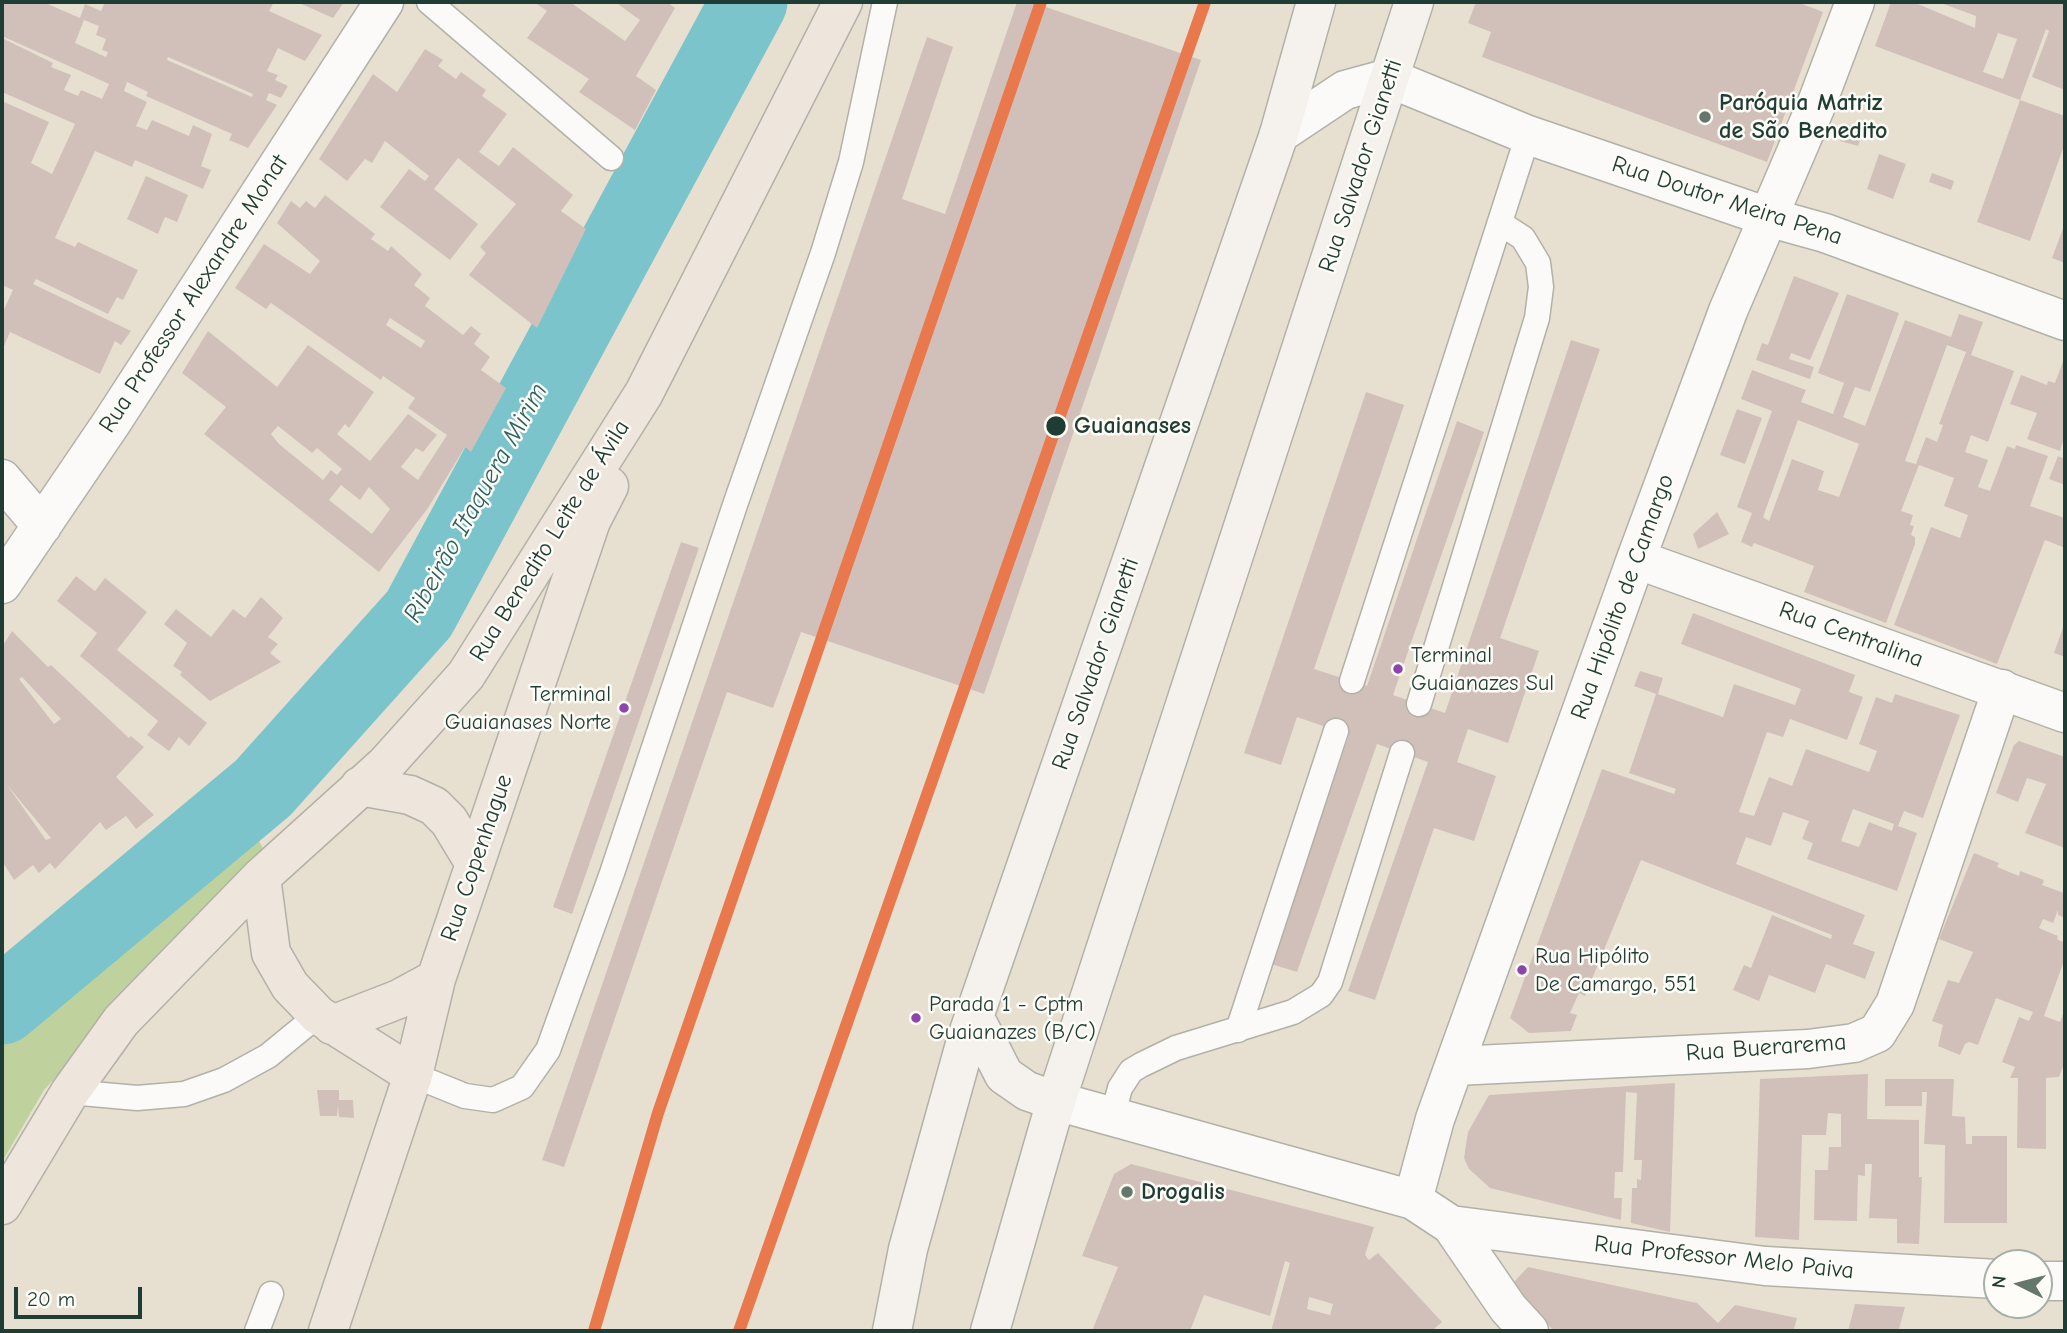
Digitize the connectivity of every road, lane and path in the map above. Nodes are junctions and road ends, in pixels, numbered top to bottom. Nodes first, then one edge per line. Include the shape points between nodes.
1 (384, 2) edge
2 (429, 2) edge
3 (843, 2) edge
4 (885, 2) edge
5 (1316, 2) edge
6 (1414, 2) edge
7 (1855, 2) edge
8 (1389, 78) junction
9 (1279, 134) junction
10 (1528, 135) junction
11 (611, 158) dead end
12 (1770, 218) junction
13 (1500, 223) junction
14 (2065, 321) edge
15 (644, 393) junction
16 (2, 479) edge
17 (43, 526) junction
18 (1636, 559) junction
19 (2, 584) edge
20 (1352, 681) dead end
21 (2002, 689) junction
22 (1419, 704) dead end
23 (2065, 713) edge
24 (1336, 730) dead end
25 (1402, 753) dead end
26 (360, 786) junction
27 (475, 864) junction
28 (261, 877) junction
29 (436, 979) junction
30 (974, 1016) junction
31 (325, 1020) junction
32 (1238, 1030) junction
33 (1455, 1066) junction
34 (413, 1075) junction
35 (71, 1092) junction
36 (1056, 1101) junction
37 (1112, 1118) junction
38 (1413, 1200) junction
39 (2, 1205) edge
40 (1451, 1225) junction
41 (1983, 1278) edge
42 (271, 1294) dead end
43 (257, 1331) edge
44 (328, 1331) edge
45 (892, 1331) edge
46 (990, 1331) edge
47 (1529, 1331) edge

1 - 17 street, Rua Professor Alexandre Monat
2 - 11 lane
3 - 15 main road, Rua Benedito Leite de Ávila
4 - 34 lane via 851,162 823,253 548,1050 522,1087 493,1100 465,1096
5 - 9 main road, Rua Salvador Gianetti
6 - 8 main road, Rua Salvador Gianetti
7 - 12 street, Rua Hipólito de Camargo
8 - 9 street via 1345,90
8 - 10 street, Rua Doutor Meira Pena
8 - 36 main road, Rua Salvador Gianetti
9 - 30 main road, Rua Salvador Gianetti
10 - 12 street, Rua Doutor Meira Pena
10 - 13 lane
12 - 14 street, Rua Doutor Meira Pena via 1825,233
12 - 18 street, Rua Hipólito de Camargo via 1728,311
13 - 20 lane
13 - 22 lane via 1523,238 1538,263 1537,318
15 - 26 main road, Rua Benedito Leite de Ávila via 466,675 421,728
15 - 27 main road, Rua Copenhague via 634,438 591,520
16 - 17 street
17 - 19 street, Rua Professor Alexandre Monat
18 - 21 street, Rua Centralina
18 - 33 street, Rua Hipólito de Camargo
21 - 23 street, Rua Centralina
21 - 33 street, Rua Buerarema via 1895,1004 1877,1032 1854,1043 1808,1049
24 - 32 lane
25 - 32 lane via 1330,982 1309,1004
26 - 27 main road via 410,794 434,806 449,821
26 - 28 main road, Rua Benedito Leite de Ávila
27 - 29 main road, Rua Copenhague
28 - 31 main road via 271,953 290,986
28 - 35 main road, Rua Benedito Leite de Ávila via 121,1021
29 - 31 main road via 399,999
29 - 34 main road, Rua Copenhague
30 - 36 main road via 1004,1074 1027,1091
30 - 45 main road, Rua Salvador Gianetti via 908,1249
31 - 34 main road
31 - 35 lane via 225,1080 184,1094 137,1097
32 - 37 lane via 1176,1048 1131,1071 1119,1088
33 - 38 street, Rua Hipólito de Camargo
34 - 44 main road, Rua Copenhague
35 - 39 main road, Rua Benedito Leite de Ávila
36 - 37 street
36 - 46 main road, Rua Salvador Gianetti
37 - 38 street
38 - 40 street
40 - 41 street, Rua Professor Melo Paiva via 1765,1266
40 - 47 street
42 - 43 lane

